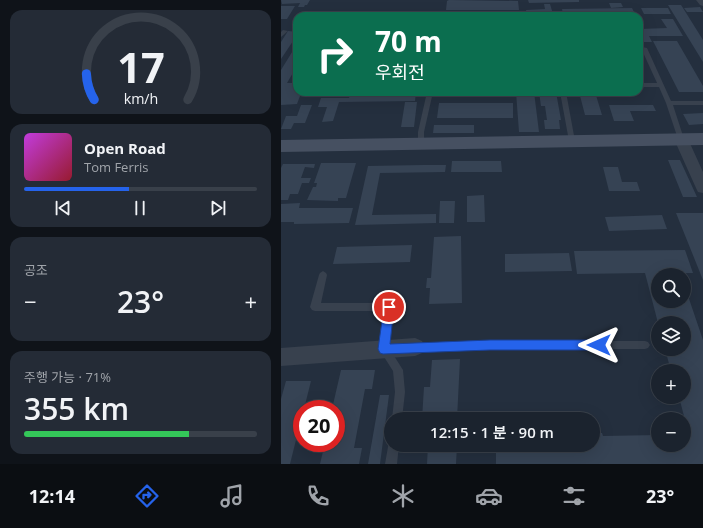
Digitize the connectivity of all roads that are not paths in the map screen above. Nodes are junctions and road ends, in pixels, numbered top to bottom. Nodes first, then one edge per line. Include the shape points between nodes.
1 (701, 0) edge
2 (703, 3) edge
3 (643, 48) dead end
4 (643, 85) edge
5 (661, 85) junction
6 (429, 96) edge
7 (564, 96) edge
8 (669, 103) junction
9 (703, 103) edge
10 (681, 139) junction
11 (703, 139) edge
12 (572, 141) junction
13 (421, 143) junction
14 (281, 146) edge
15 (703, 188) edge
16 (323, 275) dead end
17 (645, 345) dead end
18 (415, 347) joint
19 (383, 349) junction
20 (281, 357) edge
21 (398, 412) edge
22 (392, 452) edge
23 (391, 464) edge

1 - 2 street
3 - 5 lane
4 - 5 lane
5 - 8 lane
6 - 13 lane
7 - 12 lane
8 - 9 lane
8 - 10 lane
10 - 11 street
10 - 12 street
10 - 15 street
12 - 13 street
13 - 14 street
16 - 19 lane via 315,307 389,307
17 - 18 lane
18 - 19 street
19 - 20 street
19 - 21 lane via 398,370 400,392
22 - 23 lane

